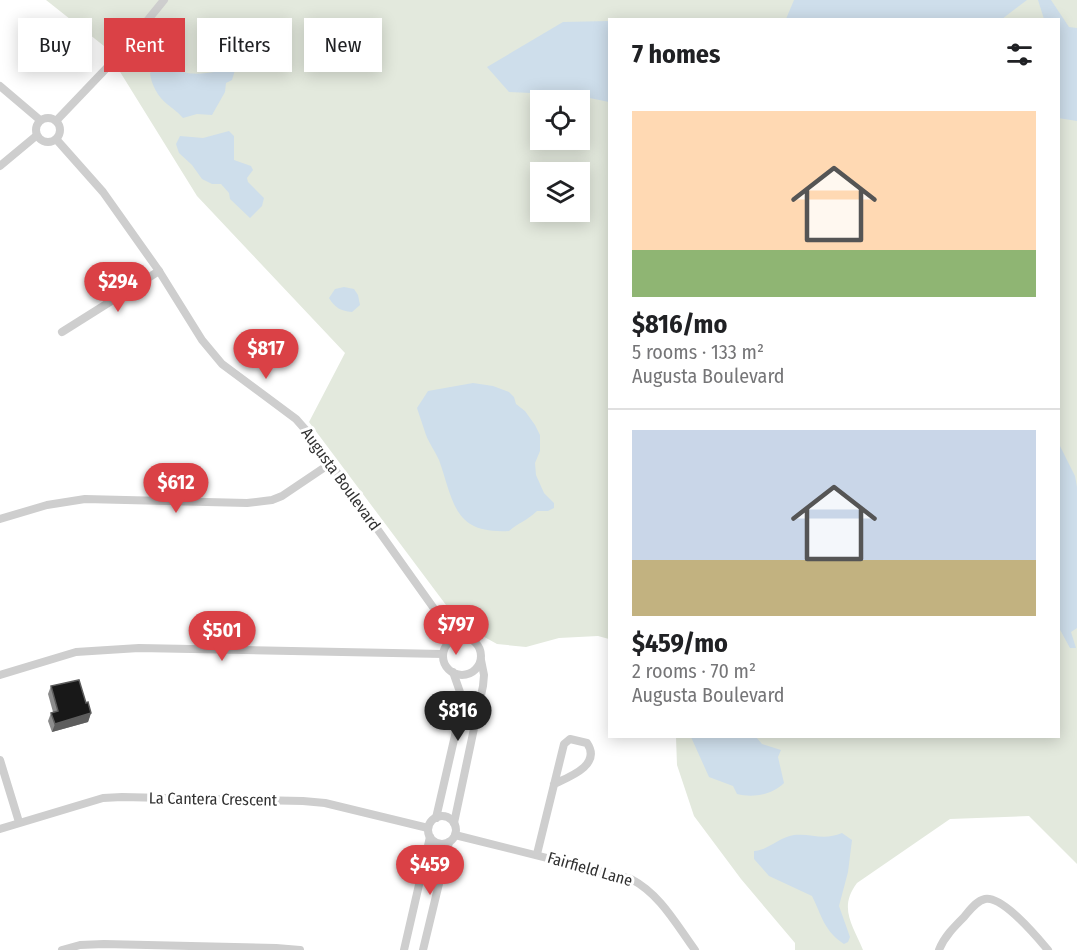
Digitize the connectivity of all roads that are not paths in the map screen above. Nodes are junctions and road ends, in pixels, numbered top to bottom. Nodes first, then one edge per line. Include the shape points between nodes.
1 (164, 0) edge
2 (0, 86) edge
3 (40, 120) junction
4 (56, 121) junction
5 (36, 136) junction
6 (56, 139) junction
7 (0, 166) edge
8 (159, 271) junction
9 (62, 332) dead end
10 (331, 463) junction
11 (0, 519) edge
12 (455, 638) junction
13 (443, 654) junction
14 (481, 660) junction
15 (453, 672) junction
16 (0, 675) edge
17 (0, 760) edge
18 (554, 784) junction
19 (436, 818) junction
20 (19, 822) junction
21 (454, 823) junction
22 (0, 829) edge
23 (429, 833) junction
24 (455, 835) junction
25 (449, 842) junction
26 (537, 854) junction
27 (218, 948) edge
28 (62, 950) edge
29 (300, 950) edge
30 (404, 950) edge
31 (423, 950) edge
32 (695, 950) edge
33 (939, 950) edge
34 (1048, 950) edge

1 - 4 street via 121,53
2 - 3 street
3 - 4 street
3 - 5 street
4 - 6 street via 60,130
5 - 6 street via 45,142
5 - 7 street
6 - 8 street, Augusta Boulevard via 103,192
8 - 9 street
8 - 10 street, Augusta Boulevard via 202,340 222,364 296,419
10 - 11 street via 272,500 247,503 85,499
10 - 12 street, Augusta Boulevard
12 - 13 street
12 - 14 street via 473,639
13 - 15 street via 445,665
13 - 16 street via 139,648 76,652
14 - 15 street via 473,672
14 - 21 street via 483,686
15 - 19 street via 462,705
17 - 20 street
18 - 18 street via 581,772 590,756 587,743 570,739 564,744
18 - 26 street
19 - 21 street via 444,816
19 - 23 street
20 - 22 street, La Cantera Crescent
20 - 23 street, La Cantera Crescent via 103,798 303,801 325,803
21 - 24 street
23 - 25 street via 436,843
23 - 30 street
24 - 25 street
24 - 26 street, Fairfield Lane
25 - 31 street
26 - 32 street, Fairfield Lane via 639,883 659,901
27 - 28 street via 104,944
27 - 29 street
33 - 34 street via 947,935 975,905 988,899 1006,907

